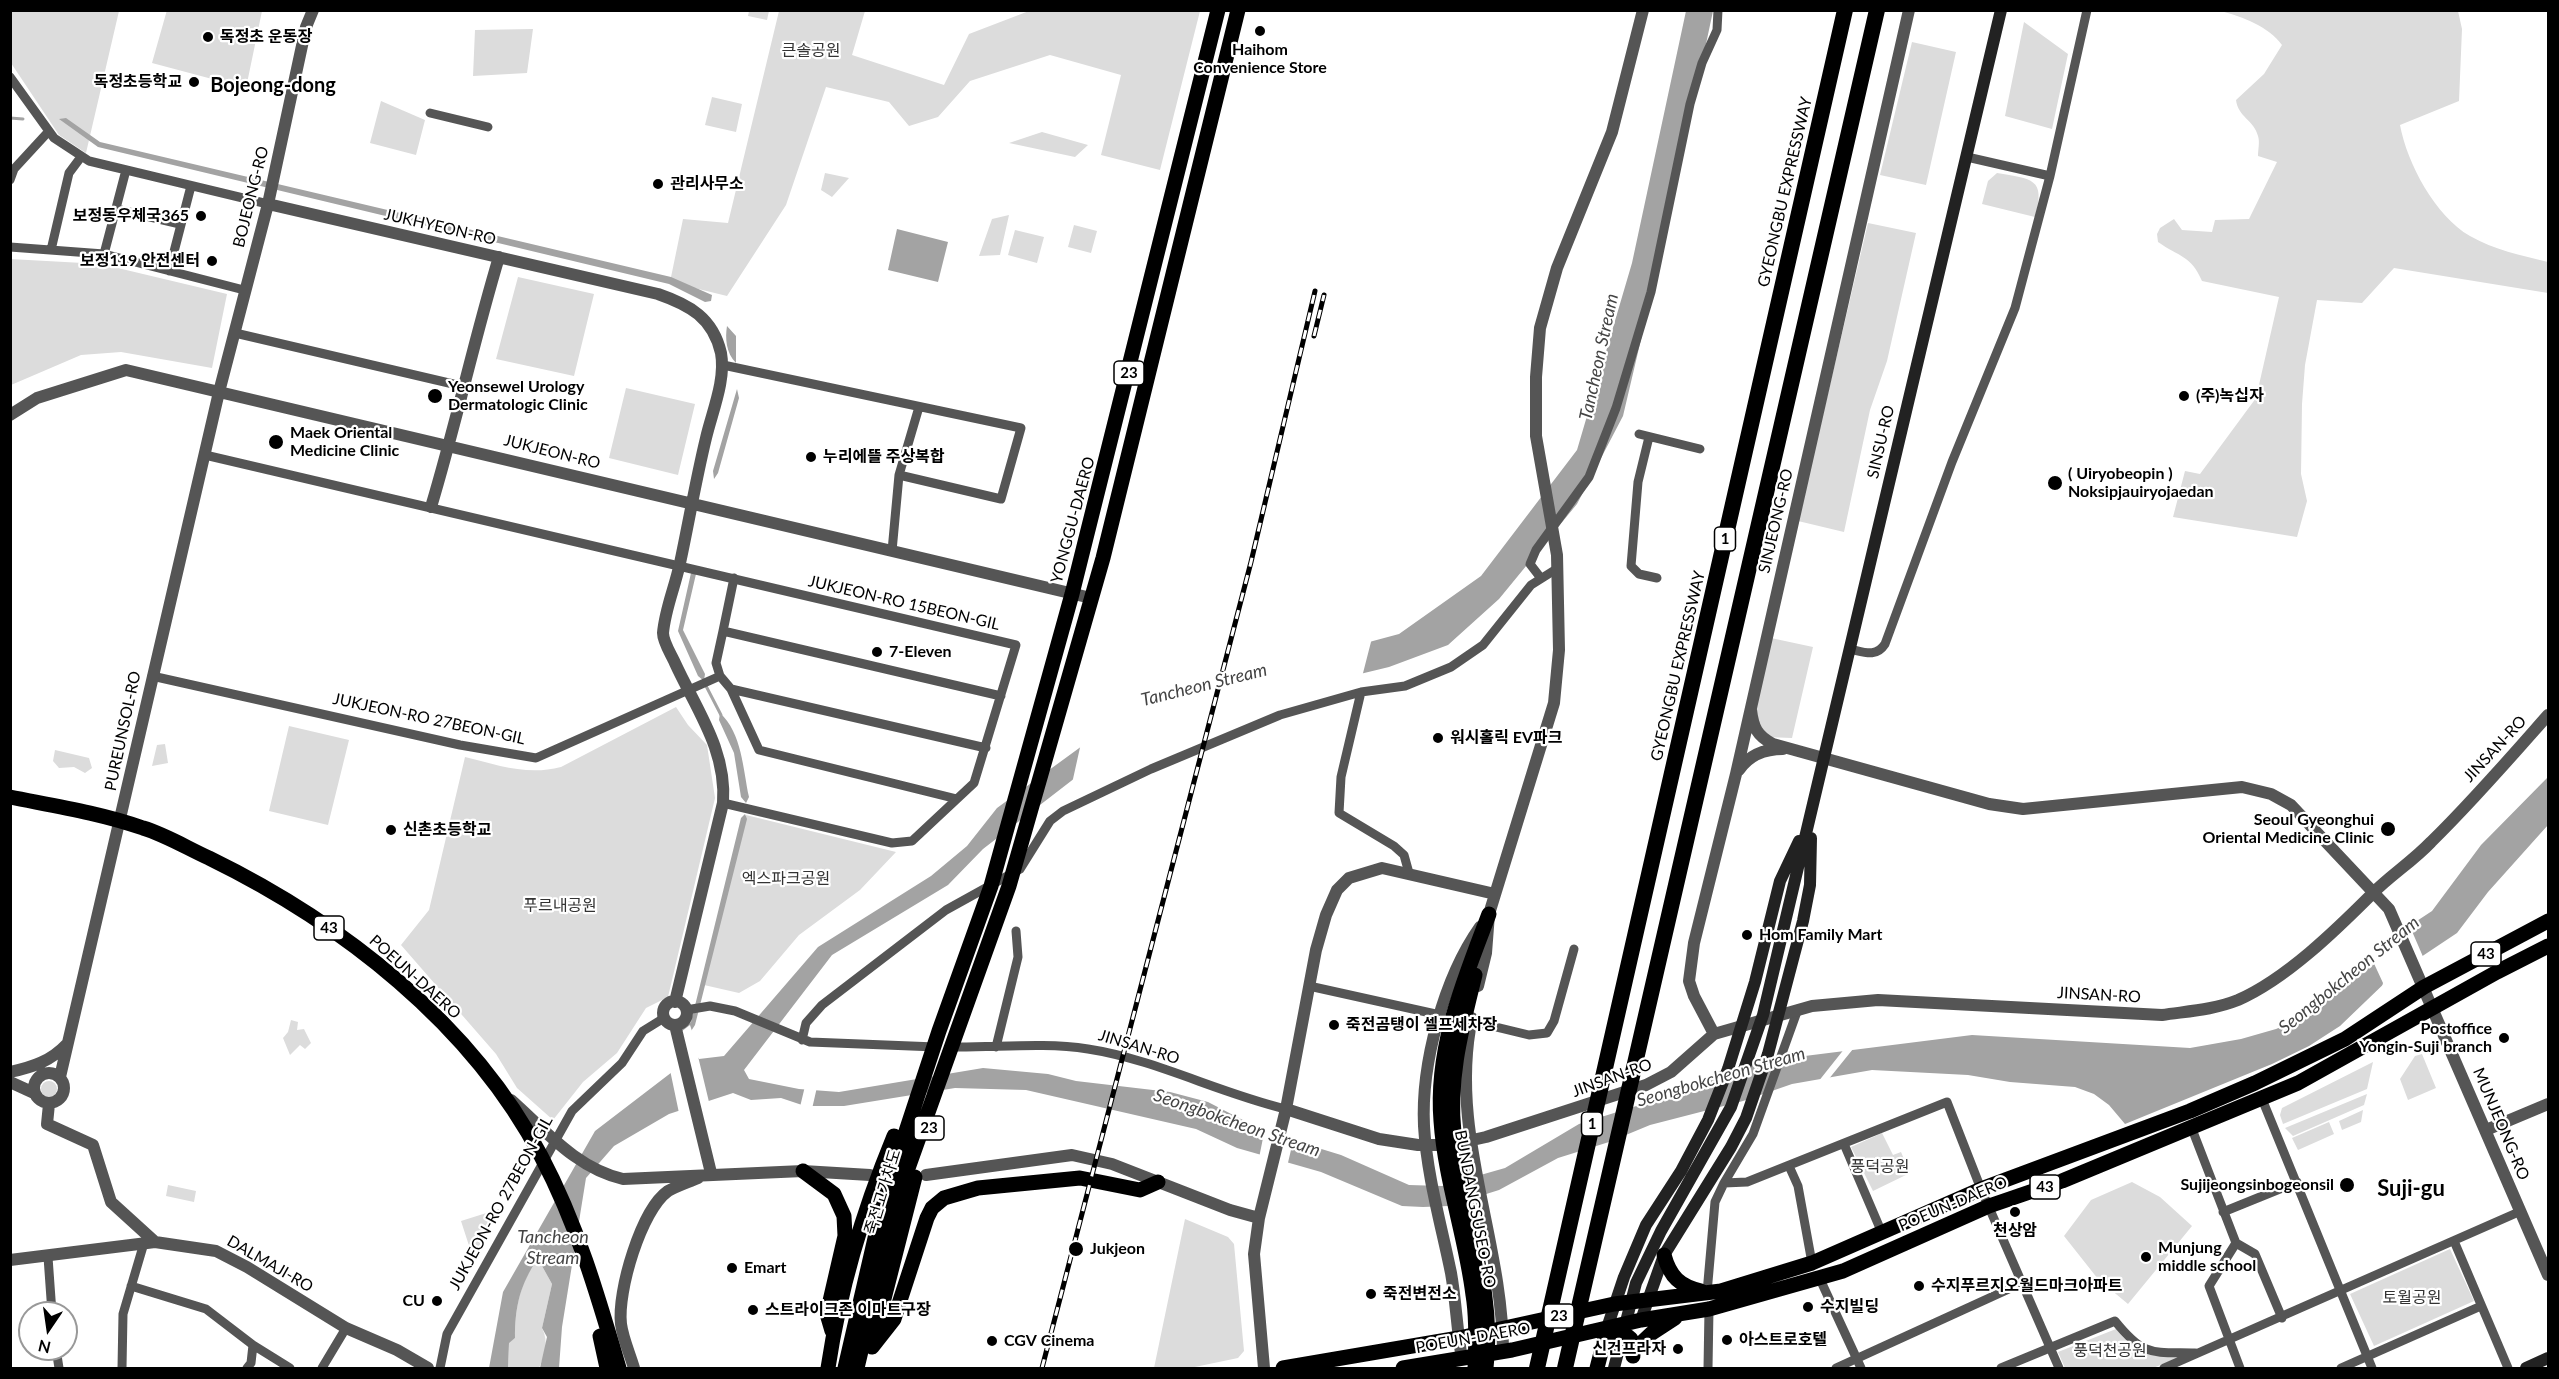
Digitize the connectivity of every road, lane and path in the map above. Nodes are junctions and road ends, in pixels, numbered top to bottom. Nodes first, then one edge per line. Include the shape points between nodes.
1 (314, 10) edge
2 (1218, 10) edge
3 (1238, 10) edge
4 (1643, 10) edge
5 (1718, 10) edge
6 (1845, 10) edge
7 (1876, 10) edge
8 (1909, 10) edge
9 (2001, 10) edge
10 (2086, 10) edge
11 (10, 77) edge
12 (430, 113) dead end
13 (488, 128) dead end
14 (49, 131) junction
15 (81, 156) junction
16 (1967, 157) junction
17 (126, 170) junction
18 (2050, 176) junction
19 (10, 180) edge
20 (191, 186) junction
21 (269, 199) junction
22 (116, 209) junction
23 (180, 224) junction
24 (10, 247) edge
25 (51, 250) junction
26 (104, 254) junction
27 (499, 257) junction
28 (169, 271) junction
29 (244, 290) junction
30 (235, 333) junction
31 (723, 364) junction
32 (466, 387) junction
33 (219, 392) junction
34 (919, 407) junction
35 (10, 415) edge
36 (1639, 434) dead end
37 (1649, 437) junction
38 (450, 444) junction
39 (1700, 449) dead end
40 (205, 455) junction
41 (899, 475) junction
42 (690, 503) junction
43 (431, 507) junction
44 (892, 551) junction
45 (680, 565) junction
46 (1558, 568) junction
47 (1540, 577) junction
48 (734, 578) junction
49 (1657, 578) dead end
50 (1072, 594) junction
51 (1091, 598) junction
52 (723, 631) junction
53 (1850, 648) junction
54 (152, 676) junction
55 (719, 677) junction
56 (731, 689) junction
57 (687, 691) junction
58 (1361, 692) junction
59 (1001, 696) junction
60 (1751, 710) junction
61 (2548, 716) edge
62 (986, 748) junction
63 (1788, 749) junction
64 (1825, 759) junction
65 (1736, 774) junction
66 (10, 797) edge
67 (957, 799) junction
68 (723, 803) junction
69 (10, 807) edge
70 (86, 816) junction
71 (1811, 816) junction
72 (144, 833) junction
73 (1409, 873) junction
74 (2374, 891) junction
75 (1495, 894) junction
76 (1489, 914) junction
77 (2548, 921) edge
78 (1016, 931) dead end
79 (2548, 946) edge
80 (1574, 949) dead end
81 (1309, 986) junction
82 (2424, 987) junction
83 (675, 1002) junction
84 (2433, 1008) junction
85 (690, 1009) junction
86 (1798, 1009) junction
87 (1440, 1015) junction
88 (1471, 1021) junction
89 (672, 1026) junction
90 (958, 1030) junction
91 (939, 1031) junction
92 (1714, 1034) junction
93 (806, 1041) junction
94 (68, 1044) junction
95 (996, 1047) junction
96 (10, 1072) edge
97 (60, 1077) junction
98 (10, 1082) edge
99 (498, 1089) junction
100 (34, 1093) junction
101 (2262, 1099) junction
102 (49, 1104) junction
103 (2548, 1104) edge
104 (1286, 1109) junction
105 (1453, 1119) junction
106 (2192, 1128) junction
107 (2486, 1130) junction
108 (527, 1141) junction
109 (1844, 1144) junction
110 (1789, 1166) junction
111 (803, 1171) junction
112 (711, 1173) junction
113 (870, 1175) dead end
114 (926, 1175) dead end
115 (1158, 1182) junction
116 (2297, 1182) junction
117 (1724, 1183) junction
118 (1981, 1189) junction
119 (1989, 1206) junction
120 (2521, 1211) junction
121 (2223, 1212) junction
122 (1259, 1218) junction
123 (1882, 1233) junction
124 (2454, 1241) junction
125 (150, 1243) junction
126 (2236, 1243) junction
127 (1664, 1255) junction
128 (48, 1257) junction
129 (10, 1260) edge
130 (1812, 1263) junction
131 (1493, 1265) junction
132 (1451, 1275) junction
133 (2548, 1275) edge
134 (1819, 1277) junction
135 (2022, 1283) junction
136 (131, 1286) junction
137 (2341, 1292) junction
138 (1707, 1293) junction
139 (1669, 1297) junction
140 (1646, 1300) junction
141 (51, 1301) edge
142 (1614, 1304) junction
143 (2481, 1306) junction
144 (1709, 1309) junction
145 (1676, 1315) junction
146 (2282, 1318) junction
147 (1641, 1320) junction
148 (346, 1328) junction
149 (1503, 1328) junction
150 (1607, 1328) junction
151 (1459, 1338) junction
152 (2229, 1341) junction
153 (832, 1342) junction
154 (253, 1345) junction
155 (1603, 1346) junction
156 (872, 1347) junction
157 (2050, 1348) junction
158 (609, 1350) junction
159 (1503, 1352) junction
160 (2200, 1353) junction
161 (1633, 1358) edge
162 (2367, 1358) junction
163 (2548, 1358) edge
164 (1462, 1359) junction
165 (1539, 1362) edge
166 (1858, 1364) edge
167 (122, 1368) edge
168 (247, 1368) edge
169 (290, 1368) edge
170 (322, 1368) edge
171 (428, 1368) edge
172 (440, 1368) edge
173 (607, 1368) edge
174 (619, 1368) edge
175 (634, 1368) edge
176 (823, 1368) edge
177 (828, 1368) edge
178 (845, 1368) edge
179 (865, 1368) edge
180 (1264, 1368) edge
181 (1282, 1368) edge
182 (1403, 1368) edge
183 (1475, 1368) edge
184 (1486, 1368) edge
185 (1566, 1368) edge
186 (1597, 1368) edge
187 (1614, 1368) edge
188 (1708, 1368) edge
189 (1836, 1368) edge
190 (2001, 1368) edge
191 (2060, 1368) edge
192 (2164, 1368) edge
193 (2241, 1368) edge
194 (2341, 1368) edge
195 (2372, 1368) edge
196 (2508, 1368) edge
197 (2526, 1368) edge

1 - 21 street, BOJEONG-RO via 306,27
2 - 50 main road, YONGGU-DAERO / 23
3 - 51 main road, 23
4 - 46 street via 1612,132 1557,268 1542,318 1536,436
5 - 47 street via 1717,30 1690,104 1651,292 1633,357 1589,477 1530,564
6 - 165 highway, GYEONGBU EXPRESSWAY / 1
7 - 185 highway, 1
8 - 60 street, SINJEONG-RO
9 - 16 main road, SINSU-RO
10 - 18 street
11 - 14 street, JUKHYEON-RO
12 - 13 street
14 - 15 street, JUKHYEON-RO
14 - 19 street via 14,169
15 - 17 street, JUKHYEON-RO
15 - 25 street via 69,173
16 - 18 street
16 - 53 main road, SINSU-RO
17 - 20 street, JUKHYEON-RO
17 - 22 street
18 - 53 street via 2011,318 1952,462 1885,644 1874,654
20 - 21 street, JUKHYEON-RO
20 - 23 street
21 - 27 street, JUKHYEON-RO
21 - 29 street, BOJEONG-RO
22 - 23 street
22 - 26 street
23 - 28 street
24 - 25 street
25 - 26 street
26 - 28 street
27 - 31 street, JUKHYEON-RO via 681,302 710,325
27 - 32 street
28 - 29 street
29 - 30 street, BOJEONG-RO
30 - 32 street
30 - 33 street, BOJEONG-RO
31 - 34 street
31 - 42 street
32 - 38 street
33 - 35 street, JUKJEON-RO via 126,370 37,398
33 - 38 street, JUKJEON-RO
33 - 40 street, PUREUNSOL-RO
34 - 41 street
34 - 41 street via 1021,428 1001,499
36 - 37 street
37 - 39 street
37 - 49 street via 1638,482 1631,566 1639,574
38 - 42 street, JUKJEON-RO
38 - 43 street
40 - 43 street, JUKJEON-RO 15BEON-GIL
40 - 54 street, PUREUNSOL-RO
41 - 44 street
42 - 44 street, JUKJEON-RO
42 - 45 street
43 - 45 street, JUKJEON-RO 15BEON-GIL
44 - 50 street, JUKJEON-RO
45 - 48 street, JUKJEON-RO 15BEON-GIL
45 - 57 street via 663,637
46 - 47 street
46 - 75 street via 1559,650 1554,703
47 - 58 street via 1471,655 1405,686
48 - 52 street
48 - 59 street, JUKJEON-RO 15BEON-GIL via 1016,645
50 - 51 street, JUKJEON-RO
50 - 91 main road, YONGGU-DAERO / 23 via 991,886
51 - 90 main road, 23 via 1009,886
52 - 55 street via 716,663
52 - 59 street
53 - 64 main road, SINSU-RO
54 - 57 street, JUKJEON-RO 27BEON-GIL via 460,745 536,758
54 - 94 street, PUREUNSOL-RO
55 - 56 street
55 - 57 street
56 - 62 street
56 - 67 street via 759,750
57 - 68 street via 716,744 723,772
58 - 73 street via 1341,777 1339,813 1394,846 1404,855
58 - 93 street via 1280,715 1063,811 1050,821 1020,869 946,910 822,1005 806,1023
59 - 62 street, JUKJEON-RO 15BEON-GIL
60 - 63 street via 1752,724 1762,739
60 - 65 street, SINJEONG-RO
61 - 74 street, JINSAN-RO via 2432,841
62 - 67 street, JUKJEON-RO 15BEON-GIL via 974,783
63 - 64 street, MUNJEONG-RO
63 - 65 street via 1762,751 1744,761
64 - 71 main road, SINSU-RO
64 - 74 street, MUNJEONG-RO via 1989,804 2023,809 2228,787 2253,788 2300,812
65 - 92 street, SINJEONG-RO via 1689,971 1694,996
66 - 70 main road, POEUN-DAERO / 43
67 - 68 street, JUKJEON-RO 15BEON-GIL via 912,841 892,843
68 - 83 street
69 - 70 main road, POEUN-DAERO / 43
70 - 72 main road, POEUN-DAERO / 43
71 - 127 main road via 1810,885 1783,1007 1746,1118
71 - 142 main road via 1780,881 1755,982 1708,1120 1646,1225
71 - 187 main road, SINSU-RO via 1763,1015 1736,1096 1644,1265
72 - 99 main road, POEUN-DAERO / 43 via 245,876 314,917 411,994 484,1069
72 - 108 main road, POEUN-DAERO / 43 via 240,884 357,960 406,1002 479,1077
73 - 75 street
73 - 81 street via 1382,868 1363,872 1349,878 1337,890 1326,915
74 - 82 street, MUNJEONG-RO via 2389,909
74 - 86 street, JINSAN-RO via 2310,953 2262,987 2200,1012 2163,1015 1878,1000
75 - 76 street
76 - 87 street via 1469,943
76 - 88 street via 1486,953
76 - 105 main road, BUNDANGSUSEO-RO via 1457,1045
77 - 82 main road, POEUN-DAERO / 43
78 - 95 street via 1018,957
79 - 84 main road, POEUN-DAERO / 43
80 - 88 street via 1547,1033 1529,1035
81 - 87 street
81 - 104 street
82 - 84 street, MUNJEONG-RO
82 - 118 main road, POEUN-DAERO / 43 via 2345,1039 2255,1083
83 - 85 street
83 - 89 street via 664,1007
84 - 101 main road, POEUN-DAERO / 43
84 - 107 street, MUNJEONG-RO
85 - 89 street via 685,1019
85 - 93 street, JINSAN-RO via 710,1006 735,1011
86 - 92 street, JINSAN-RO
86 - 117 street via 1753,1134
87 - 132 street via 1428,1070 1424,1125
88 - 105 street via 1465,1078
89 - 112 street
89 - 172 street, JUKJEON-RO 27BEON-GIL via 643,1031 622,1063 572,1112 447,1334
90 - 156 main road, 23 via 901,1227
90 - 179 main road, 죽전고가차도 via 897,1199
91 - 153 main road, 23 via 874,1184
91 - 178 main road, 죽전고가차도 via 885,1195
92 - 104 street, JINSAN-RO via 1659,1080 1461,1144 1436,1146 1379,1139
93 - 95 street, JINSAN-RO
94 - 96 street via 34,1067
94 - 97 street, PUREUNSOL-RO
95 - 104 street, JINSAN-RO via 1089,1049
97 - 100 street via 44,1074 35,1081
97 - 102 street via 63,1094 60,1100
98 - 100 street
99 - 108 main road, POEUN-DAERO / 43
99 - 112 street via 569,1153 602,1174 637,1179
100 - 102 street
101 - 106 main road, POEUN-DAERO / 43
101 - 116 street
102 - 125 street via 47,1124 93,1145 111,1202
103 - 107 street
104 - 122 street
105 - 131 street
105 - 183 main road, BUNDANGSUSEO-RO via 1447,1169 1474,1296
105 - 184 main road, BUNDANGSUSEO-RO via 1460,1175 1485,1294
106 - 119 main road, POEUN-DAERO / 43
106 - 121 street
107 - 120 street, MUNJEONG-RO
108 - 158 main road, POEUN-DAERO / 43 via 556,1186 578,1238 597,1287
109 - 110 street, POEUN-DAERO
109 - 118 street, POEUN-DAERO via 1947,1102
109 - 123 street, POEUN-DAERO
110 - 117 street, POEUN-DAERO via 1747,1182
110 - 130 street via 1798,1186
111 - 112 street
111 - 113 street
111 - 153 main road via 834,1194 844,1216 845,1236 827,1314
112 - 175 street via 668,1192 658,1202 627,1268 620,1303 621,1325
114 - 115 street via 1072,1155 1099,1159
115 - 122 street
115 - 156 main road via 1140,1190 1080,1178 1043,1180 978,1188 944,1198 927,1218 894,1319
116 - 121 street
116 - 137 street
117 - 138 street via 1715,1202
118 - 119 street
118 - 123 main road, POEUN-DAERO / 43
119 - 134 main road, POEUN-DAERO / 43 via 1844,1271
119 - 135 street
120 - 124 street
120 - 133 street, MUNJEONG-RO
121 - 126 street
122 - 180 street via 1254,1254
123 - 130 main road, POEUN-DAERO / 43
124 - 137 street
124 - 143 street
125 - 128 street, DALMAJI-RO
125 - 136 street
125 - 148 street, DALMAJI-RO via 216,1251
126 - 146 street via 2255,1254
126 - 152 street via 2209,1286
127 - 138 main road via 1671,1274 1680,1284
127 - 140 main road
128 - 129 street, DALMAJI-RO
128 - 141 street
130 - 138 main road, POEUN-DAERO / 43
131 - 132 street via 1485,1288 1466,1291
131 - 149 street
132 - 151 street
134 - 144 main road, POEUN-DAERO / 43
134 - 166 street
135 - 157 street
135 - 166 street
136 - 154 street via 206,1309
136 - 167 street via 123,1314
137 - 146 street
137 - 162 street
138 - 139 main road, POEUN-DAERO / 43
139 - 140 main road, POEUN-DAERO / 43
139 - 145 main road
140 - 142 main road, POEUN-DAERO / 23
140 - 147 main road
142 - 149 main road, POEUN-DAERO / 23
142 - 150 main road
143 - 162 street
143 - 196 street
144 - 145 main road, POEUN-DAERO / 43
144 - 188 street
145 - 147 main road, POEUN-DAERO / 43
145 - 161 main road via 1652,1332
146 - 152 street
147 - 150 main road, POEUN-DAERO / 23
147 - 161 main road
148 - 170 street
148 - 171 street, DALMAJI-RO
149 - 151 main road, POEUN-DAERO / 23
149 - 159 street
150 - 155 main road
150 - 159 main road, POEUN-DAERO / 23
151 - 164 street
151 - 181 main road, POEUN-DAERO / 23
152 - 160 street
152 - 193 street
153 - 176 main road
153 - 177 main road, 23
154 - 168 street
154 - 169 street
155 - 161 main road via 1615,1335 1625,1334 1631,1339
155 - 186 main road
156 - 179 main road, 23
157 - 160 street via 2115,1321 2131,1341 2147,1351
157 - 190 street
157 - 191 street
158 - 173 main road, POEUN-DAERO / 43
158 - 174 main road, POEUN-DAERO / 43
159 - 164 main road, POEUN-DAERO / 23
160 - 192 street
162 - 194 street
162 - 195 street
163 - 197 main road
164 - 182 main road, POEUN-DAERO / 23
166 - 189 street

